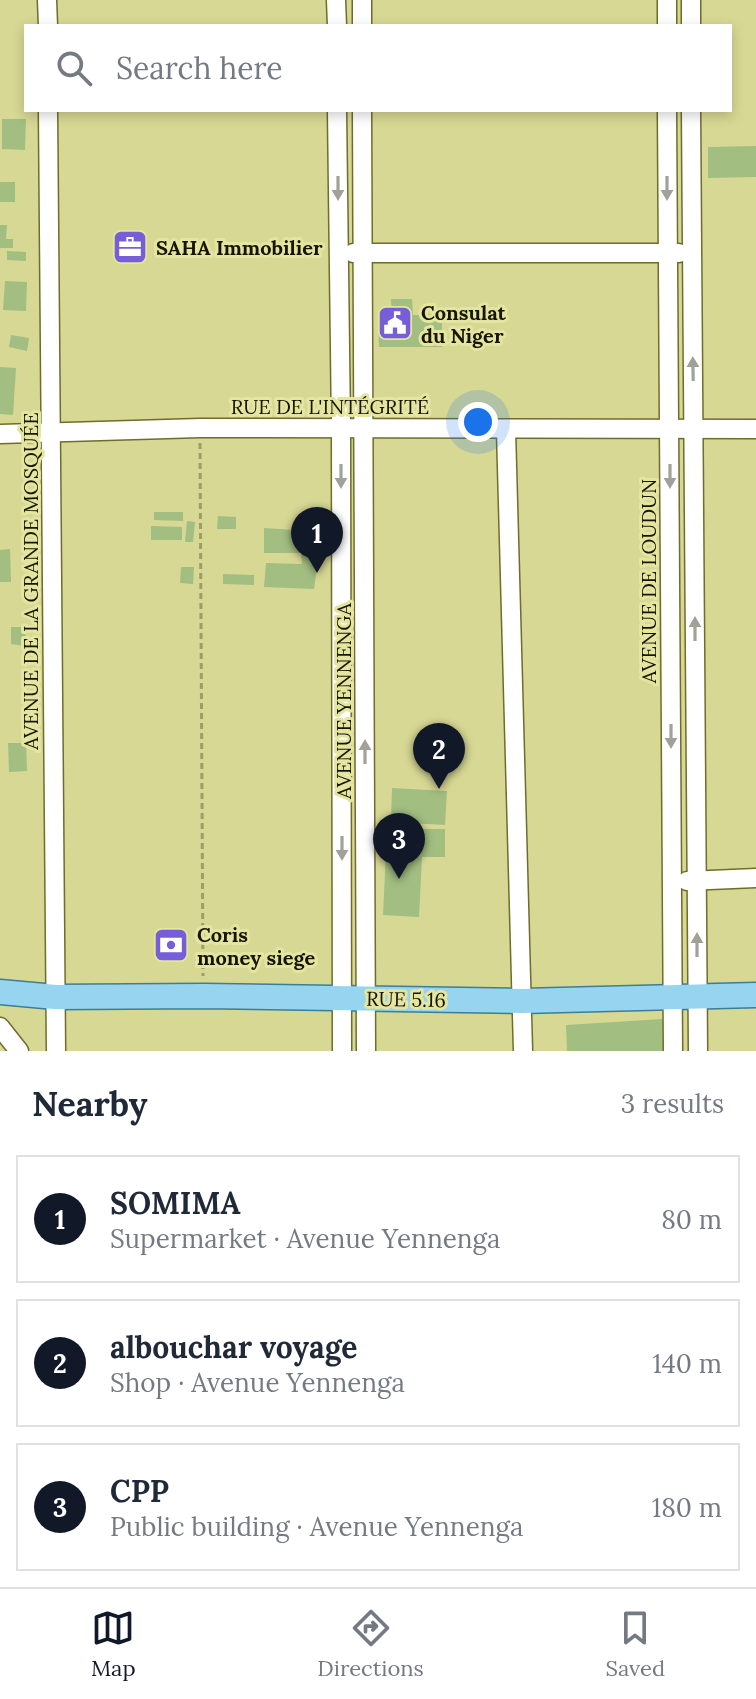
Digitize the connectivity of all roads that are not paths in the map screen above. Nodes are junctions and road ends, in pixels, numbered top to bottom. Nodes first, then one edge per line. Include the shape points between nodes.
1 (47, 0) edge
2 (336, 0) edge
3 (362, 0) edge
4 (667, 0) edge
5 (691, 0) edge
6 (48, 24) edge
7 (337, 24) edge
8 (362, 24) edge
9 (667, 24) edge
10 (691, 24) edge
11 (48, 112) edge
12 (337, 112) edge
13 (362, 112) edge
14 (667, 112) edge
15 (691, 112) edge
16 (338, 252) junction
17 (667, 253) junction
18 (691, 253) junction
19 (362, 254) junction
20 (341, 428) junction
21 (364, 428) junction
22 (669, 429) junction
23 (693, 429) junction
24 (756, 429) edge
25 (506, 430) junction
26 (0, 434) edge
27 (51, 434) junction
28 (670, 515) junction
29 (694, 515) junction
30 (756, 878) edge
31 (697, 880) junction
32 (672, 882) junction
33 (0, 992) edge
34 (673, 995) junction
35 (698, 995) junction
36 (756, 995) edge
37 (55, 997) junction
38 (353, 998) junction
39 (522, 1001) junction
40 (0, 1027) edge
41 (19, 1051) edge
42 (56, 1051) edge
43 (342, 1051) edge
44 (366, 1051) edge
45 (523, 1051) edge
46 (673, 1051) edge
47 (698, 1051) edge

1 - 6 street
2 - 7 street
3 - 8 street
4 - 9 street
5 - 10 street
11 - 27 street, AVENUE DE LA GRANDE MOSQUÉE
12 -> 16 street, AVENUE YENNENGA
13 - 19 street, AVENUE YENNENGA
14 -> 17 street, AVENUE DE LOUDUN
15 - 18 street
16 - 19 street
16 - 20 street, AVENUE YENNENGA
17 - 18 street
17 - 19 street
17 - 22 street, AVENUE DE LOUDUN
23 -> 18 street
19 - 21 street, AVENUE YENNENGA
20 - 21 street, RUE DE L'INTÉGRITÉ
20 - 27 street, RUE DE L'INTÉGRITÉ
20 -> 38 street, AVENUE YENNENGA
21 - 25 street, RUE DE L'INTÉGRITÉ
38 -> 21 street, AVENUE YENNENGA
22 - 23 street, RUE DE L'INTÉGRITÉ
22 - 25 street, RUE DE L'INTÉGRITÉ
22 -> 28 street, AVENUE DE LOUDUN
23 - 24 street, RUE DE L'INTÉGRITÉ
23 - 29 street
25 - 39 street
26 - 27 street, RUE DE L'INTÉGRITÉ
27 - 37 street, AVENUE DE LA GRANDE MOSQUÉE
28 - 29 street
28 -> 32 street, AVENUE DE LOUDUN
31 -> 29 street
30 - 31 street
31 - 32 street
35 -> 31 street
32 - 34 street, AVENUE DE LOUDUN
33 - 37 main road, RUE 5.16
34 - 35 main road, RUE 5.16
34 - 39 main road, RUE 5.16
34 - 46 street, AVENUE DE LOUDUN
35 - 36 main road, RUE 5.16
35 - 47 street
37 - 38 main road, RUE 5.16
37 - 42 street, AVENUE DE LA GRANDE MOSQUÉE
38 - 39 main road, RUE 5.16
38 - 43 street, AVENUE YENNENGA
38 - 44 street, AVENUE YENNENGA
39 - 45 street
40 - 41 street

